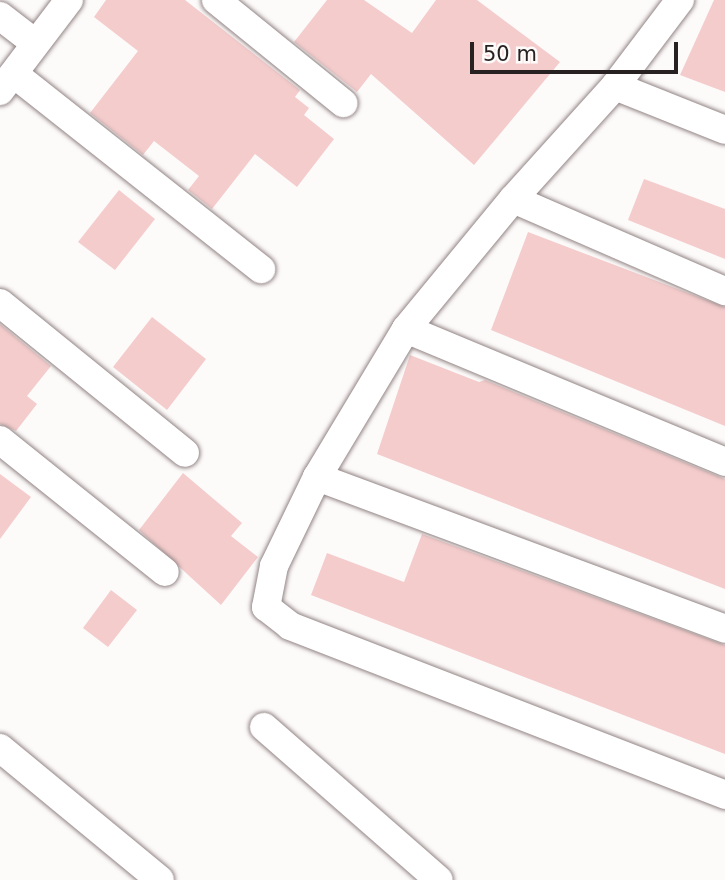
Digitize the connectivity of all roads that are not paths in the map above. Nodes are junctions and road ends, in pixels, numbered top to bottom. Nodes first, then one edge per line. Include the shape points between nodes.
1 (69, 0) edge
2 (216, 0) edge
3 (680, 0) edge
4 (0, 16) edge
5 (35, 43) junction
6 (7, 83) edge
7 (615, 86) junction
8 (343, 103) dead end
9 (725, 130) edge
10 (513, 199) junction
11 (261, 269) dead end
12 (725, 291) edge
13 (0, 303) edge
14 (406, 329) junction
15 (0, 440) edge
16 (185, 453) dead end
17 (725, 462) edge
18 (317, 477) junction
19 (166, 572) dead end
20 (725, 629) edge
21 (264, 727) dead end
22 (0, 748) edge
23 (725, 795) edge
24 (160, 880) edge
25 (439, 880) edge

1 - 5 street
2 - 8 street
3 - 7 street
4 - 5 street
5 - 6 street
6 - 11 street
7 - 9 street
7 - 10 street
10 - 12 street
10 - 14 street
13 - 16 street
14 - 17 street
14 - 18 street
15 - 19 street
18 - 20 street
18 - 23 street via 274,566 266,607 274,614 290,626
21 - 25 street
22 - 24 street

